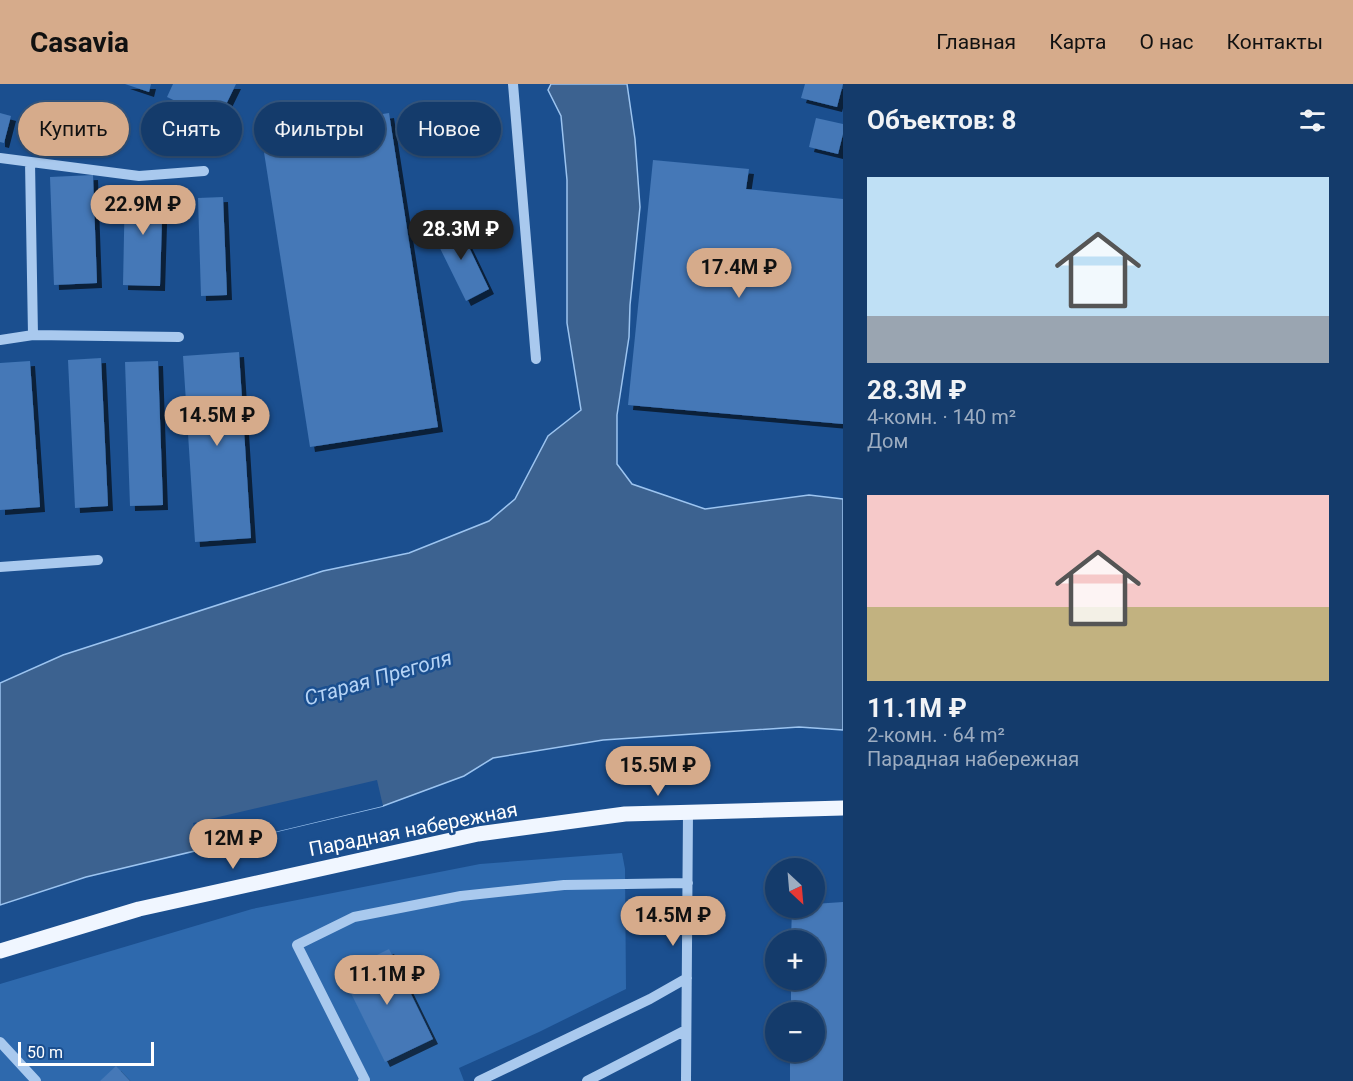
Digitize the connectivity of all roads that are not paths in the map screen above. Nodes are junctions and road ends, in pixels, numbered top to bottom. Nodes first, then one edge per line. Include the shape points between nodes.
1 (513, 84) edge
2 (0, 158) edge
3 (30, 162) junction
4 (204, 171) dead end
5 (33, 335) junction
6 (179, 337) dead end
7 (0, 340) edge
8 (536, 359) dead end
9 (98, 560) dead end
10 (0, 567) edge
11 (843, 808) edge
12 (688, 812) junction
13 (688, 883) junction
14 (0, 951) edge
15 (687, 978) junction
16 (686, 1030) junction
17 (0, 1042) edge
18 (36, 1081) edge
19 (363, 1081) edge
20 (479, 1081) edge
21 (587, 1081) edge
22 (686, 1081) edge

1 - 8 street
2 - 3 street
3 - 4 street via 139,177
3 - 5 street
5 - 6 street
5 - 7 street
9 - 10 street
11 - 12 main road, Парадная набережная
12 - 13 street
12 - 14 main road, Парадная набережная via 625,814 478,834 139,909
13 - 15 street
13 - 19 street via 564,885 461,896 354,917 297,945
15 - 16 street
15 - 20 street
16 - 21 street
16 - 22 street
17 - 18 street

